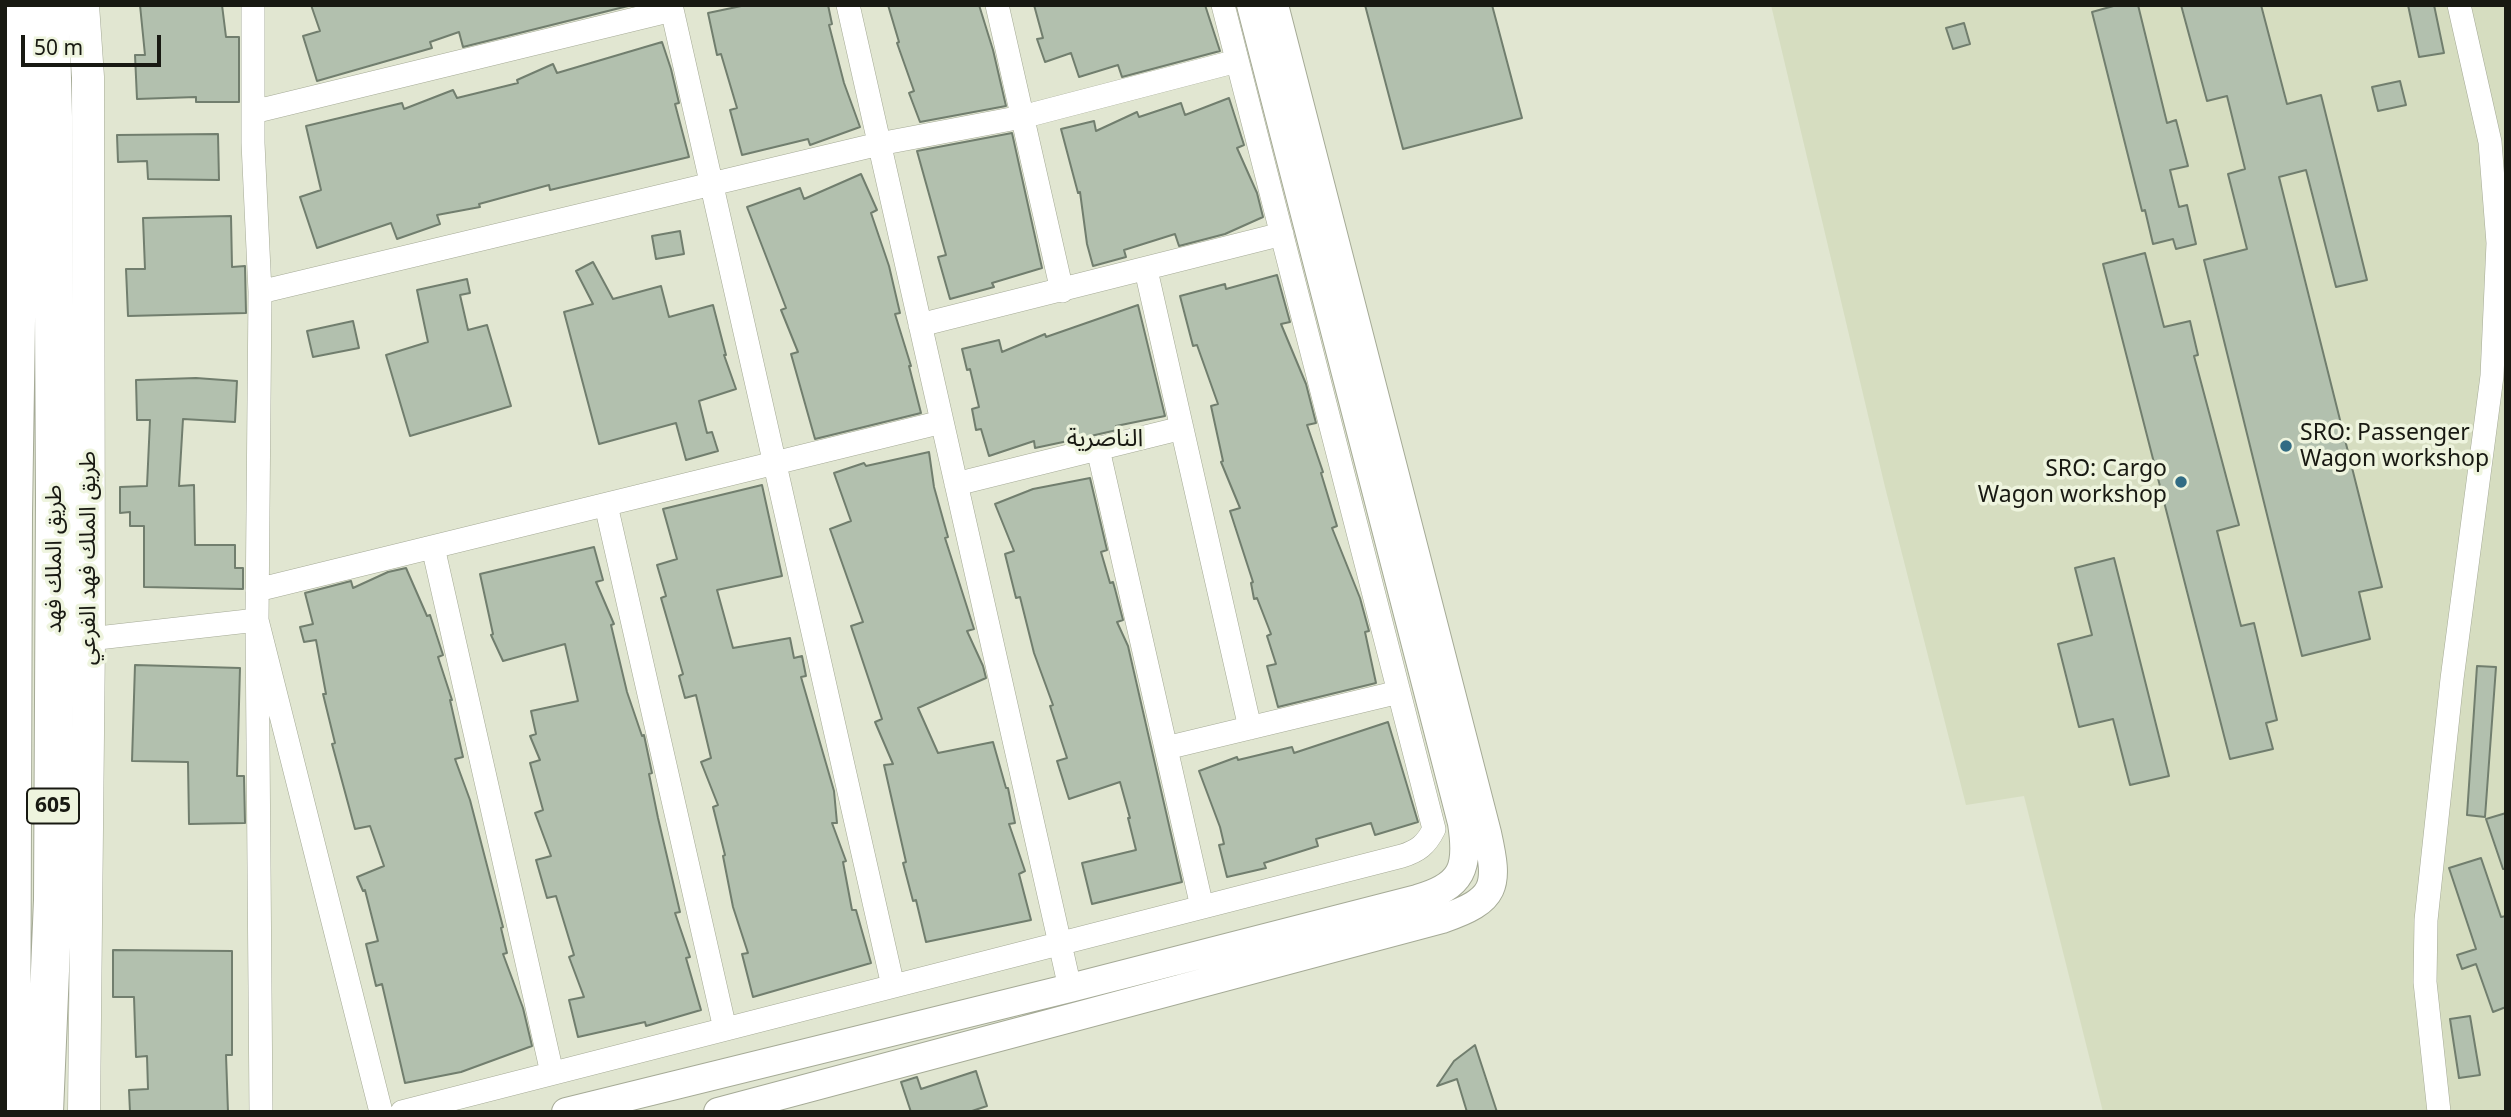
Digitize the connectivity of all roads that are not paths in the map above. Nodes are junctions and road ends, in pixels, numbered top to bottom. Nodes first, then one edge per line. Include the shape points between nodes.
1 (60, 5) edge
2 (83, 5) edge
3 (253, 5) edge
4 (848, 5) edge
5 (997, 5) edge
6 (1223, 5) edge
7 (1251, 5) edge
8 (1274, 5) edge
9 (2459, 5) edge
10 (672, 7) edge
11 (26, 9) edge
12 (1237, 61) junction
13 (253, 112) junction
14 (53, 116) junction
15 (1022, 117) junction
16 (879, 144) junction
17 (712, 184) junction
18 (1282, 234) junction
19 (1146, 270) junction
20 (1062, 291) junction
21 (260, 292) junction
22 (920, 325) junction
23 (942, 422) junction
24 (1182, 428) junction
25 (1098, 449) junction
26 (775, 464) junction
27 (956, 484) junction
28 (606, 505) junction
29 (433, 547) junction
30 (257, 590) junction
31 (257, 620) junction
32 (89, 639) junction
33 (1399, 692) junction
34 (1250, 728) junction
35 (1166, 748) junction
36 (1202, 907) junction
37 (1060, 943) junction
38 (893, 986) junction
39 (1070, 988) junction
40 (725, 1029) junction
41 (552, 1073) junction
42 (12, 1112) edge
43 (44, 1112) edge
44 (85, 1112) edge
45 (261, 1112) edge
46 (381, 1112) edge
47 (402, 1112) edge
48 (566, 1112) edge
49 (719, 1112) edge
50 (2439, 1112) edge

1 - 14 highway
2 - 32 main road, طريق الملك فهد الفرعي via 88,77
3 - 13 street
4 - 16 street
5 - 15 street
6 - 12 street
7 - 39 street via 1462,823 1463,870 1434,895
8 - 49 street via 1487,833 1494,873 1486,897 1442,919
9 - 50 street via 2490,142 2498,243 2492,376 2426,920 2425,982
10 - 13 street
10 - 17 street
11 - 14 highway, طريق الملك فهد / 605
11 - 42 highway, طريق الملك فهد / 605 via 13,514
12 - 15 street
12 - 18 street
13 - 21 street
14 - 43 highway, طريق الملك فهد / 605 via 53,900
15 - 16 street
15 - 20 street
16 - 17 street
16 - 22 street
17 - 21 street
17 - 26 street
18 - 19 street
18 - 33 street
19 - 20 street
19 - 24 street
20 - 22 street
21 - 30 street
22 - 23 street
23 - 26 street
23 - 27 street
24 - 25 street
24 - 34 street
25 - 27 street
25 - 35 street
26 - 28 street
26 - 38 street
27 - 37 street
28 - 29 street
28 - 40 street
29 - 30 street
29 - 41 street
30 - 31 street
31 - 32 street
31 - 45 street
31 - 46 street
32 - 44 main road, طريق الملك فهد الفرعي
33 - 34 street
33 - 36 street via 1434,830 1423,847
34 - 35 street
35 - 36 street
36 - 37 street
37 - 38 street
37 - 39 street
38 - 40 street
39 - 48 street
40 - 41 street
41 - 47 street

